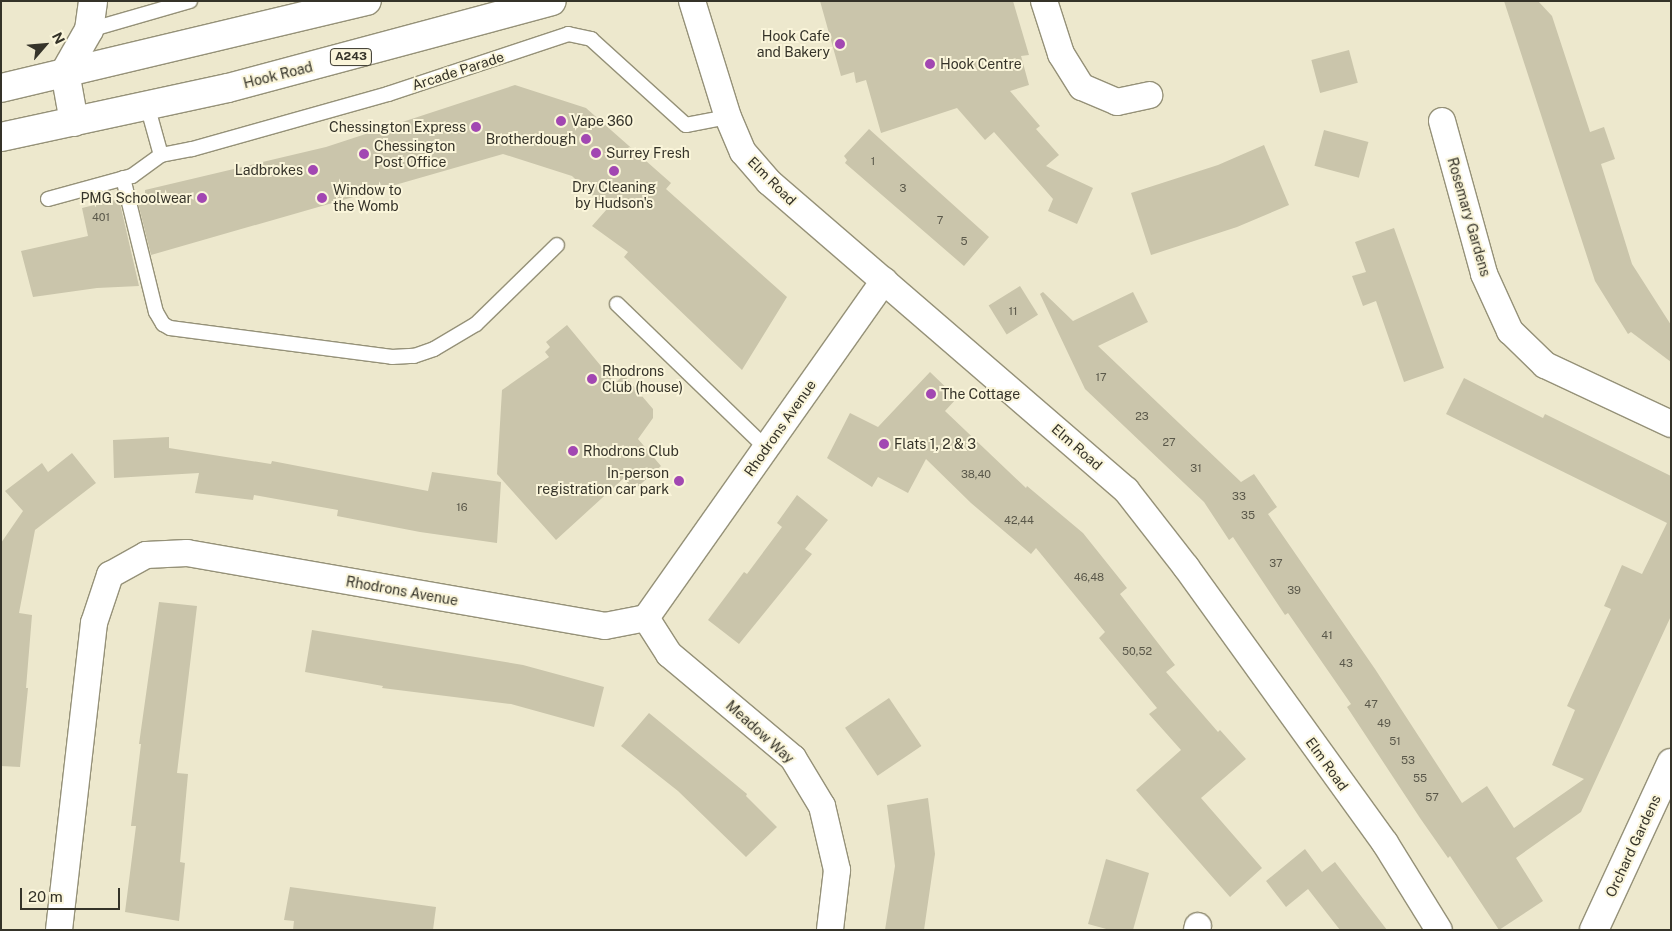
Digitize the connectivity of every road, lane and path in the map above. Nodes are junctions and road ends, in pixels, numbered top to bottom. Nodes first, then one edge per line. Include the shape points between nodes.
1 (93, 1) edge
2 (190, 1) edge
3 (367, 1) edge
4 (552, 1) edge
5 (692, 1) edge
6 (1044, 1) edge
7 (89, 30) junction
8 (65, 72) junction
9 (1, 88) edge
10 (1148, 95) dead end
11 (147, 106) junction
12 (728, 116) junction
13 (1442, 121) dead end
14 (74, 122) junction
15 (1, 136) edge
16 (161, 155) junction
17 (123, 178) junction
18 (48, 199) dead end
19 (557, 245) dead end
20 (884, 281) junction
21 (617, 304) dead end
22 (1671, 424) edge
23 (766, 448) junction
24 (646, 618) junction
25 (1671, 763) edge
26 (59, 930) edge
27 (830, 930) edge
28 (1439, 930) edge
29 (1594, 930) edge

1 - 7 main road
2 - 7 lane
3 - 8 main road
4 - 11 main road, Hook Road / A243 via 238,86
5 - 12 street, Elm Road
6 - 10 street via 1061,54 1082,87 1117,102
7 - 8 main road
8 - 9 main road
8 - 14 main road
11 - 14 main road, Hook Road / A243
11 - 16 lane
12 - 16 lane, Arcade Parade via 686,125 591,39 568,34 379,96
12 - 20 street, Elm Road via 743,152 769,182
13 - 22 street, Rosemary Gardens via 1484,274 1510,331 1545,365
14 - 15 main road, Hook Road / A243
16 - 17 lane via 132,176
17 - 18 lane
17 - 19 lane via 156,312 170,328 392,357 414,356 434,349 476,324
20 - 23 street, Rhodrons Avenue
20 - 28 street, Elm Road via 1126,490 1186,567 1379,835
21 - 23 lane
23 - 24 street, Rhodrons Avenue
24 - 26 street, Rhodrons Avenue via 605,626 187,553 146,555 110,575 94,623
24 - 27 street, Meadow Way via 669,654 793,758 822,806 837,870
25 - 29 main road, Orchard Gardens

